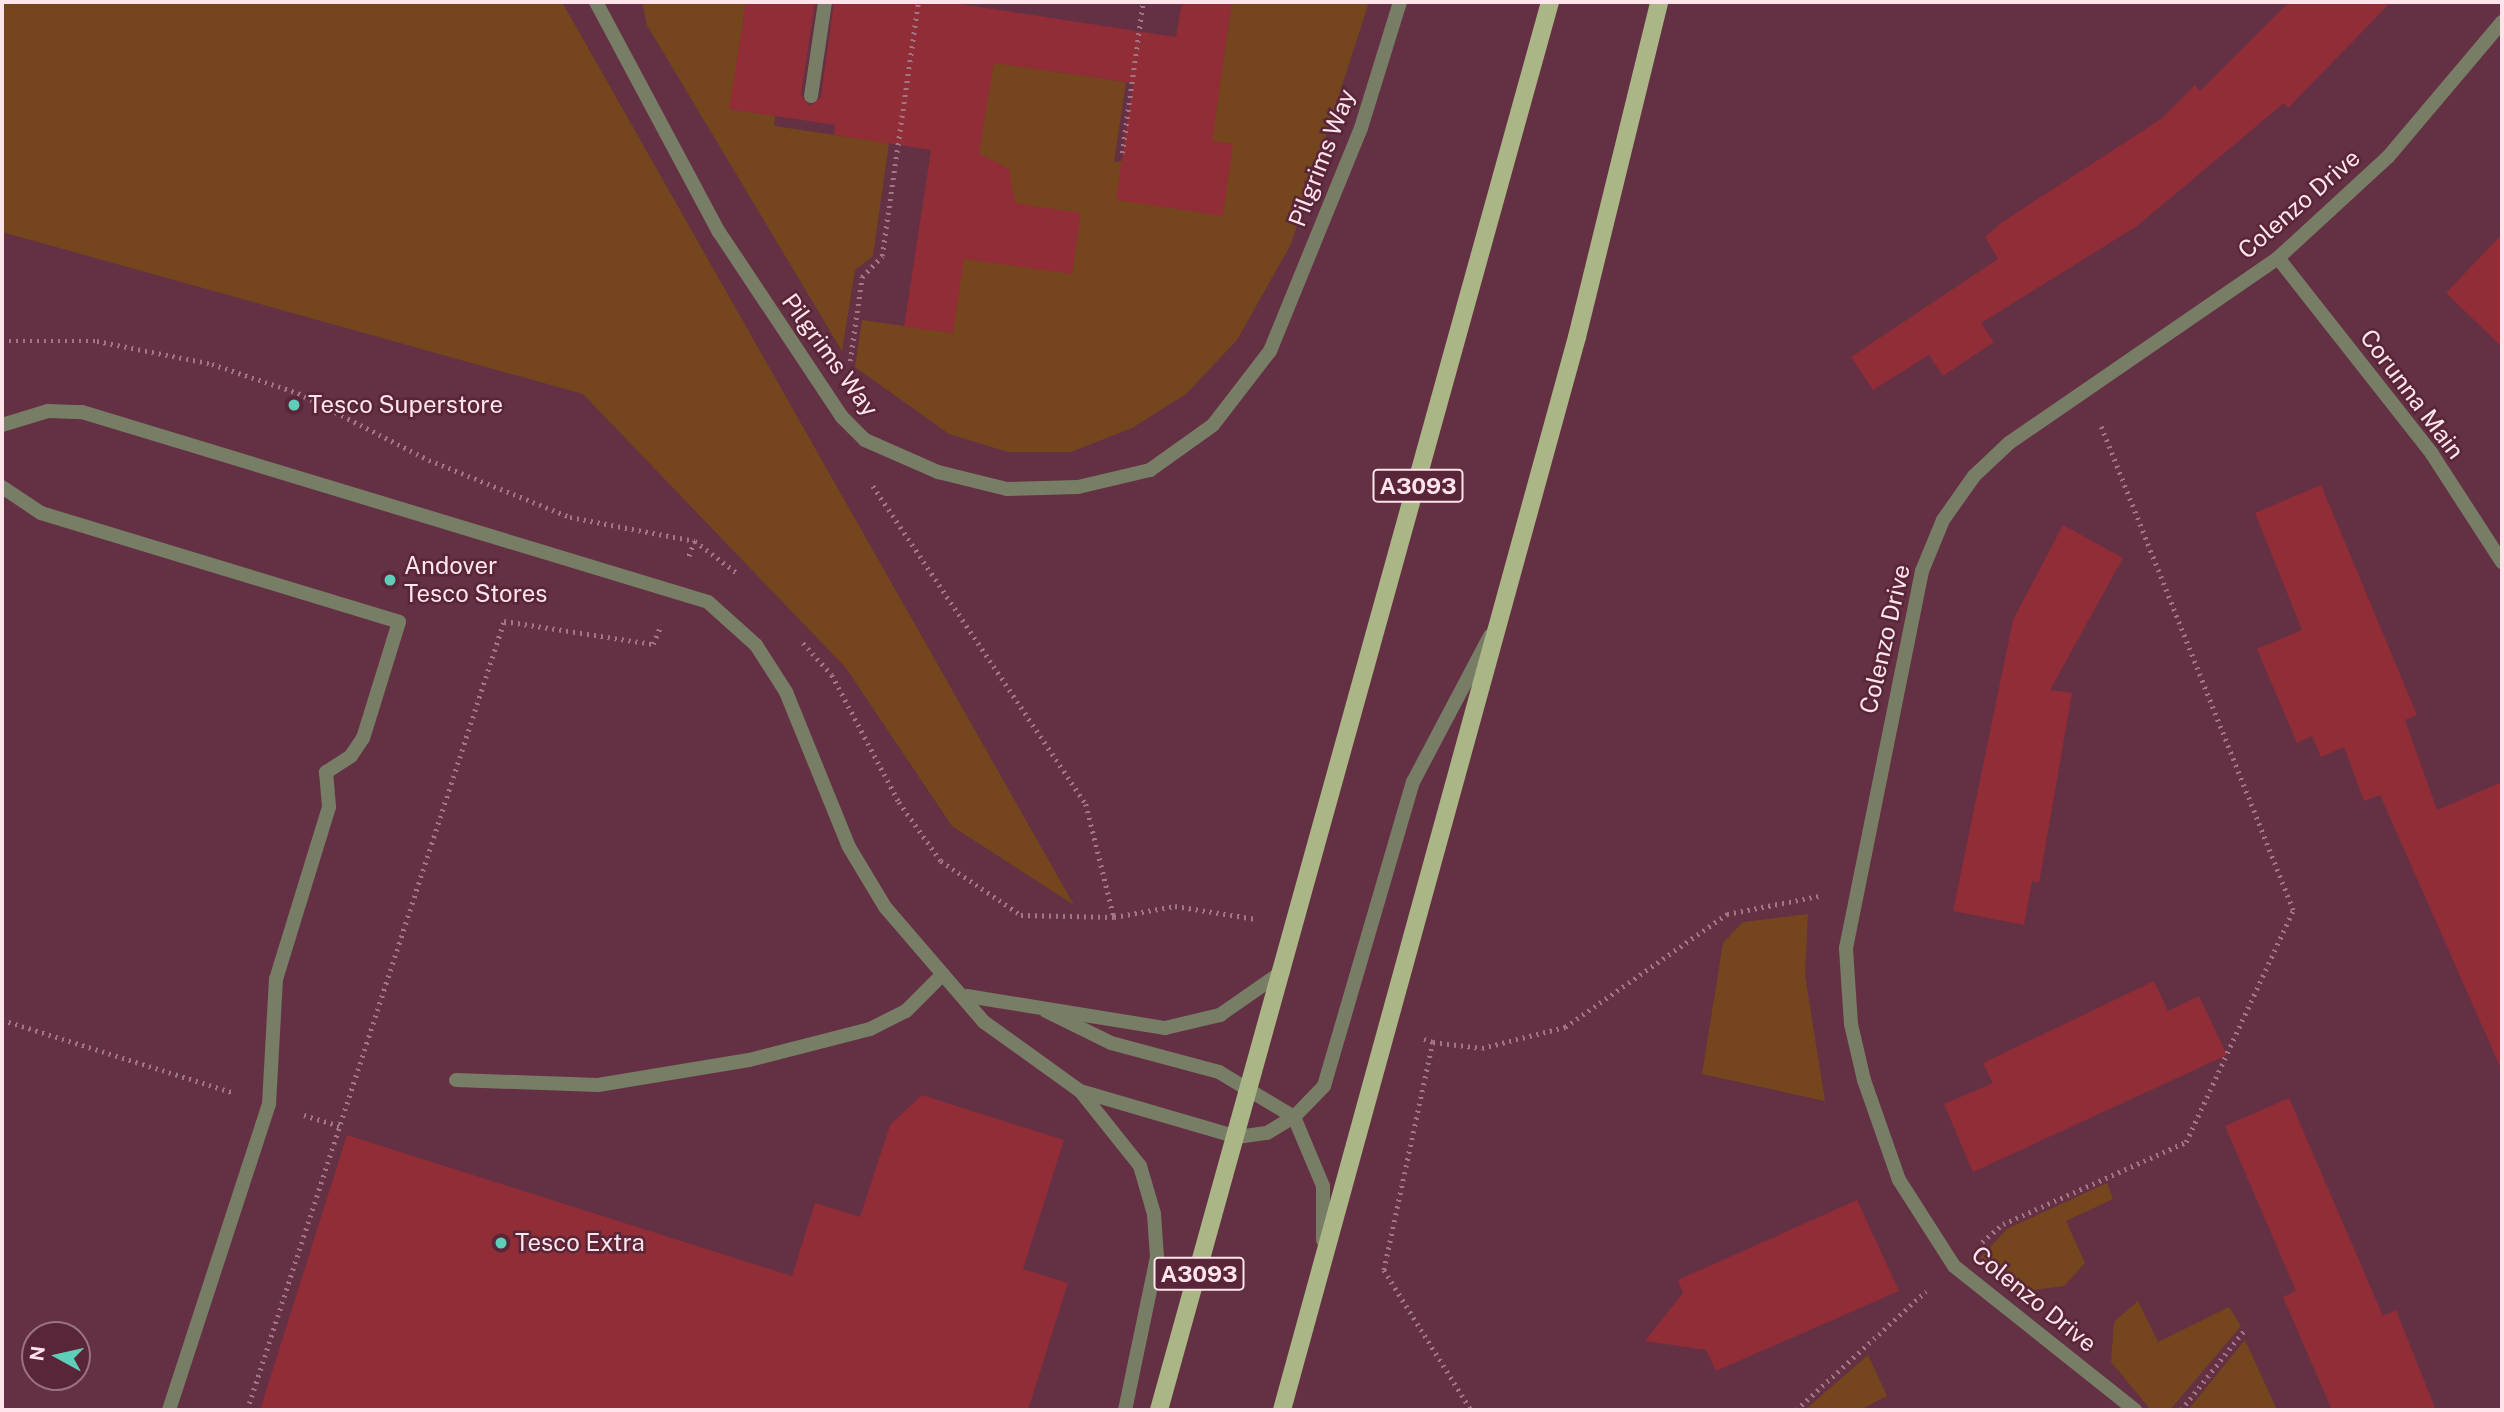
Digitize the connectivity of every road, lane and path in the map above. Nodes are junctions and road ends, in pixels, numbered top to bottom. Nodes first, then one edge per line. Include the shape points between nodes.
1 (596, 2) edge
2 (825, 2) edge
3 (918, 2) edge
4 (1143, 2) edge
5 (1400, 2) edge
6 (1550, 2) edge
7 (1659, 2) edge
8 (2502, 22) edge
9 (811, 96) dead end
10 (1122, 153) dead end
11 (2278, 258) junction
12 (2085, 388) junction
13 (842, 417) junction
14 (2, 425) edge
15 (865, 440) junction
16 (2, 487) edge
17 (695, 541) dead end
18 (2502, 562) edge
19 (745, 580) dead end
20 (1502, 613) junction
21 (796, 635) dead end
22 (1857, 889) junction
23 (1283, 970) junction
24 (943, 974) junction
25 (967, 996) junction
26 (1046, 1012) junction
27 (2, 1020) edge
28 (1433, 1042) dead end
29 (456, 1080) dead end
30 (1252, 1087) junction
31 (1080, 1091) junction
32 (269, 1104) junction
33 (1294, 1117) junction
34 (1237, 1137) junction
35 (2167, 1153) dead end
36 (1318, 1289) junction
37 (2246, 1328) dead end
38 (169, 1410) edge
39 (247, 1410) edge
40 (1125, 1410) edge
41 (1159, 1410) edge
42 (1282, 1410) edge
43 (2135, 1410) edge
44 (2181, 1410) edge

1 - 13 street, Pilgrims Way via 719,232
2 - 9 street
3 - 13 path via 882,256 862,277
4 - 10 path
5 - 15 street, Pilgrims Way via 1361,128 1270,351 1213,425 1150,470 1078,487 1007,489 938,472
6 - 23 main road, A3093
7 - 20 main road
8 - 11 street, Colenzo Drive via 2388,157
11 - 12 street, Colenzo Drive
11 - 18 street, Corunna Main via 2432,454
12 - 22 street, Colenzo Drive via 2009,443 1974,476 1943,520 1906,632
12 - 35 path via 2210,687 2293,910 2186,1142
13 - 15 street, Pilgrims Way
14 - 24 street via 48,411 82,412 708,602 756,645 786,692 849,847 885,907
15 - 21 path via 875,493 1086,804 1115,917 1020,915 941,860 899,802 832,675
16 - 32 street via 41,513 399,622 363,738 351,756 326,772 329,807 275,979
17 - 19 path
20 - 33 street via 1413,782 1324,1086
20 - 36 main road
22 - 28 path via 1727,914 1565,1027 1482,1048
22 - 43 street, Colenzo Drive via 1846,948 1851,1024 1899,1180 1954,1266
23 - 26 street via 1250,999 1188,1025 1165,1028
23 - 30 main road, A3093
24 - 25 street
24 - 29 street via 906,1011 870,1029 749,1060 598,1085
25 - 26 street
25 - 31 street via 1015,1049
26 - 30 street via 1111,1043
27 - 32 path
30 - 33 street
30 - 34 main road, A3093
31 - 34 street
31 - 40 street via 1140,1166 1154,1214 1157,1257
32 - 38 street
32 - 39 path via 340,1126
33 - 34 street via 1267,1133
33 - 36 street via 1323,1186
34 - 41 main road, A3093
36 - 42 main road
37 - 44 path

